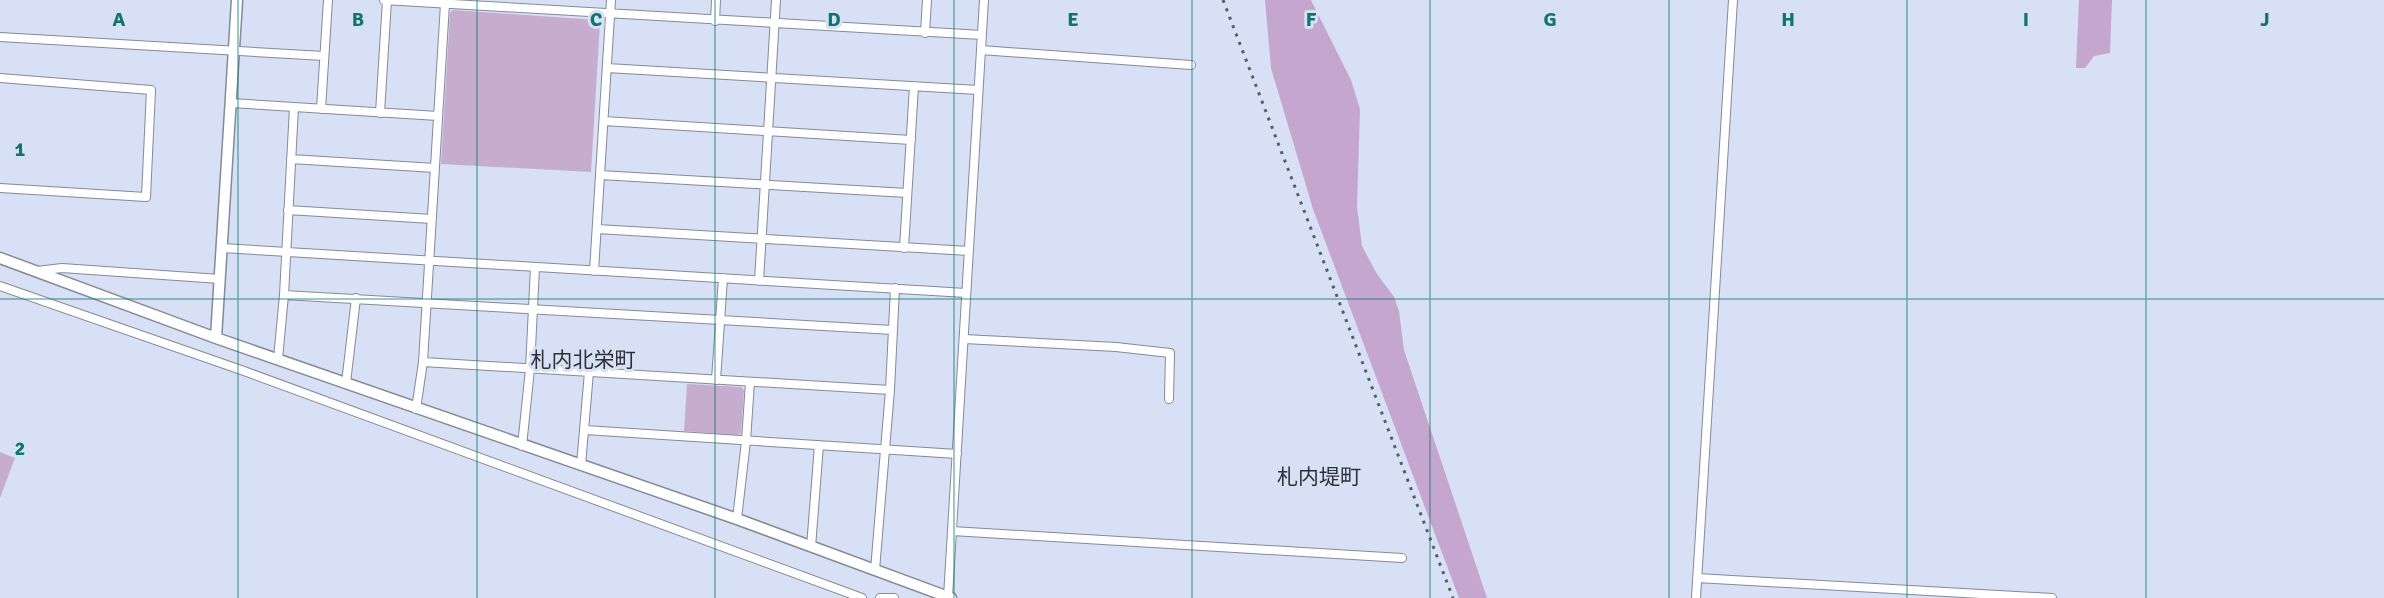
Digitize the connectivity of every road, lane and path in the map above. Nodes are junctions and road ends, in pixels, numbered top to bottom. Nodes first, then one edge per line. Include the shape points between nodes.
1 (237, 0) edge
2 (328, 0) edge
3 (385, 0) edge
4 (611, 0) edge
5 (716, 0) edge
6 (776, 0) edge
7 (927, 0) edge
8 (984, 0) edge
9 (1733, 0) edge
10 (420, 1) edge
11 (445, 4) junction
12 (610, 13) junction
13 (715, 21) junction
14 (774, 24) junction
15 (925, 33) junction
16 (982, 35) junction
17 (0, 37) edge
18 (981, 50) junction
19 (233, 51) junction
20 (324, 56) junction
21 (1191, 65) dead end
22 (606, 68) junction
23 (771, 77) junction
24 (0, 78) edge
25 (914, 86) junction
26 (978, 90) junction
27 (231, 103) junction
28 (294, 106) junction
29 (321, 109) junction
30 (380, 113) junction
31 (438, 116) junction
32 (604, 121) junction
33 (768, 131) junction
34 (911, 140) junction
35 (291, 159) junction
36 (435, 168) junction
37 (600, 175) junction
38 (765, 185) junction
39 (0, 188) edge
40 (908, 193) junction
41 (288, 210) junction
42 (432, 219) junction
43 (597, 229) junction
44 (762, 239) junction
45 (222, 248) junction
46 (904, 248) junction
47 (969, 250) junction
48 (287, 252) junction
49 (0, 258) edge
50 (430, 261) junction
51 (535, 267) junction
52 (33, 271) junction
53 (594, 271) junction
54 (723, 278) junction
55 (220, 279) junction
56 (759, 280) junction
57 (0, 286) edge
58 (895, 288) junction
59 (966, 293) junction
60 (284, 295) junction
61 (356, 298) junction
62 (427, 302) junction
63 (534, 309) junction
64 (720, 320) junction
65 (893, 330) junction
66 (216, 338) junction
67 (964, 339) junction
68 (278, 359) junction
69 (423, 362) junction
70 (530, 369) junction
71 (589, 372) junction
72 (716, 380) junction
73 (750, 382) junction
74 (346, 383) junction
75 (890, 390) junction
76 (1169, 399) dead end
77 (416, 409) junction
78 (585, 430) junction
79 (746, 441) junction
80 (819, 445) junction
81 (522, 446) junction
82 (885, 450) junction
83 (957, 454) junction
84 (581, 465) junction
85 (737, 519) junction
86 (952, 531) junction
87 (811, 547) junction
88 (1402, 558) dead end
89 (875, 570) junction
90 (1697, 578) junction
91 (862, 598) edge
92 (880, 598) edge
93 (894, 598) edge
94 (948, 598) edge
95 (1696, 598) edge
96 (2052, 598) edge

1 - 19 street
2 - 20 street
3 - 10 street
3 - 30 street
4 - 12 street
5 - 13 street
6 - 14 street
7 - 15 street
8 - 16 street
9 - 90 street
10 - 11 street
11 - 12 street
11 - 31 street
12 - 13 street
12 - 22 street
13 - 14 street
14 - 15 street
14 - 23 street
15 - 16 street
16 - 18 street
17 - 19 street
18 - 21 street
18 - 26 street
19 - 20 street
19 - 27 street
20 - 29 street
22 - 23 street
22 - 32 street
23 - 25 street
23 - 33 street
24 - 39 street via 151,90 146,197
25 - 26 street
25 - 34 street
26 - 47 street
27 - 28 street
27 - 45 street
28 - 29 street
28 - 35 street
29 - 30 street
30 - 31 street
31 - 36 street
32 - 33 street
32 - 37 street
33 - 34 street
33 - 38 street
34 - 40 street
35 - 36 street
35 - 41 street
36 - 42 street
37 - 38 street
37 - 43 street
38 - 40 street
38 - 44 street
40 - 46 street
41 - 42 street
41 - 48 street
42 - 50 street
43 - 44 street
43 - 53 street
44 - 46 street
44 - 56 street
45 - 48 street
45 - 55 street
46 - 47 street
47 - 59 street
48 - 50 street
48 - 60 street
49 - 52 street
50 - 51 street
50 - 62 street
51 - 53 street
51 - 63 street
52 - 55 street via 62,268
52 - 66 street
53 - 54 street
54 - 56 street
54 - 64 street
55 - 66 street
56 - 58 street
57 - 91 street via 244,371
58 - 59 street
58 - 65 street
59 - 67 street
60 - 61 street
60 - 68 street
61 - 62 street
61 - 74 street
62 - 63 street
62 - 69 street
63 - 64 street
63 - 70 street
64 - 65 street
64 - 72 street
65 - 75 street
66 - 68 street
67 - 76 street via 1170,353
67 - 83 street
68 - 74 street
69 - 70 street
69 - 77 street
70 - 71 street
70 - 81 street
71 - 72 street
71 - 78 street
72 - 73 street
73 - 75 street
73 - 79 street
74 - 77 street
75 - 82 street
77 - 81 street
78 - 79 street
78 - 84 street
79 - 80 street
79 - 85 street
80 - 82 street
80 - 87 street
81 - 84 street
82 - 83 street
82 - 89 street
83 - 86 street
84 - 85 street
85 - 87 street
86 - 88 street
86 - 94 street
87 - 89 street
89 - 94 street
90 - 95 street
90 - 96 street
92 - 93 street

